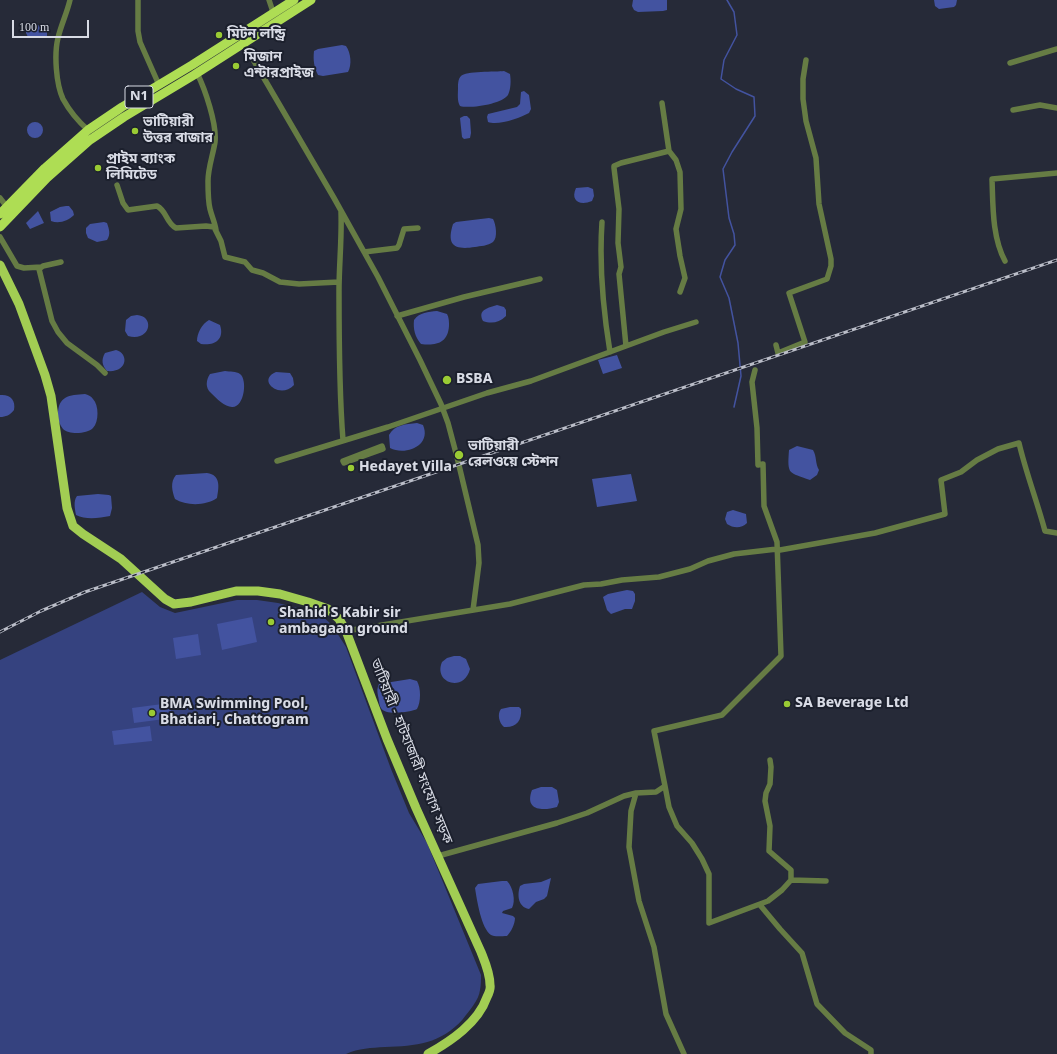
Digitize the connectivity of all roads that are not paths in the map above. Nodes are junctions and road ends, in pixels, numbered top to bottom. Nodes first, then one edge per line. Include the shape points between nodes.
1 (70, 0) edge
2 (138, 0) edge
3 (269, 0) edge
4 (294, 0) edge
5 (311, 0) edge
6 (273, 12) junction
7 (244, 44) junction
8 (1057, 49) edge
9 (806, 60) dead end
10 (1010, 63) dead end
11 (197, 73) junction
12 (159, 85) junction
13 (662, 103) dead end
14 (1057, 108) edge
15 (1013, 110) dead end
16 (88, 130) junction
17 (669, 151) junction
18 (1057, 173) edge
19 (117, 185) dead end
20 (0, 198) edge
21 (7, 207) junction
22 (341, 210) junction
23 (0, 214) edge
24 (602, 222) dead end
25 (0, 227) edge
26 (418, 228) dead end
27 (216, 232) junction
28 (0, 237) edge
29 (364, 252) junction
30 (1005, 261) dead end
31 (61, 262) dead end
32 (0, 265) edge
33 (41, 267) junction
34 (540, 279) dead end
35 (339, 282) junction
36 (680, 292) dead end
37 (397, 316) junction
38 (696, 322) dead end
39 (776, 345) dead end
40 (626, 346) junction
41 (610, 352) junction
42 (756, 370) dead end
43 (105, 373) dead end
44 (442, 409) junction
45 (343, 440) junction
46 (383, 449) joint
47 (277, 462) dead end
48 (1057, 533) edge
49 (777, 550) junction
50 (473, 610) junction
51 (346, 631) junction
52 (770, 760) dead end
53 (665, 786) junction
54 (636, 793) junction
55 (438, 856) junction
56 (792, 880) junction
57 (826, 881) dead end
58 (760, 904) junction
59 (428, 1054) edge
60 (684, 1054) edge
61 (871, 1054) edge

1 - 16 street via 58,39 56,65 63,98
2 - 12 street via 140,42
3 - 6 street
4 - 6 highway, N1
5 - 7 highway, N1
6 - 12 highway, N1
7 - 11 highway, N1
7 - 22 street
8 - 10 street
9 - 39 street via 803,99 816,158 818,198 831,266 826,280 789,293 805,342 778,353
11 - 25 highway, N1 via 90,140 47,178
11 - 27 street via 215,129 208,182 210,210
12 - 16 highway, N1
13 - 17 street
14 - 15 street via 1040,105
16 - 21 highway, N1 via 45,168
17 - 36 street via 676,160 680,172 681,209 676,229 685,278
17 - 40 street via 614,166 619,209 619,274
18 - 30 street via 992,179 998,241
19 - 27 street via 128,210 157,206 176,228 210,226 214,227
20 - 21 street
21 - 23 highway, N1
22 - 29 street
22 - 35 street
24 - 41 street via 602,289
26 - 29 street via 404,229 397,248
27 - 35 street via 225,257 245,262 252,270 280,282
28 - 33 street via 17,266
29 - 37 street
31 - 33 street
32 - 51 main road, ভাটিয়ারী - হাটহাজারী সংযোগ সড়ক via 20,304 51,396 73,526 121,559 165,599 174,604 236,591 280,594 328,609 339,619
33 - 43 street via 39,274 52,321 58,332 67,343
34 - 37 street
35 - 45 street
37 - 44 street
38 - 40 street
40 - 41 street
41 - 44 street via 531,381
42 - 49 street via 752,382 758,465 763,464 764,506 777,542
44 - 45 street
44 - 50 street via 460,468 478,545
45 - 47 street
46 - 46 street via 344,463 343,461 382,446
48 - 49 street via 1045,531 1019,444 998,449 961,472 941,480 945,514 875,533
49 - 50 street via 734,554 659,577 584,585 530,600
49 - 53 street via 781,656 722,715 654,730
50 - 51 street
51 - 55 main road, ভাটিয়ারী - হাটহাজারী সংযোগ সড়ক via 387,739
52 - 56 street via 770,784 765,801 770,826 769,851 792,870
53 - 54 street via 656,792
53 - 58 street via 677,826 692,843 709,874 709,923
54 - 55 street via 578,816
54 - 60 street via 631,810 629,847 639,902 654,947 666,1014
55 - 59 main road, ভাটিয়ারী - হাটহাজারী সংযোগ সড়ক via 481,952 491,986 486,1001 472,1021 453,1039
56 - 57 street
56 - 58 street via 772,898
58 - 61 street via 802,953 817,1004 845,1033 871,1050

